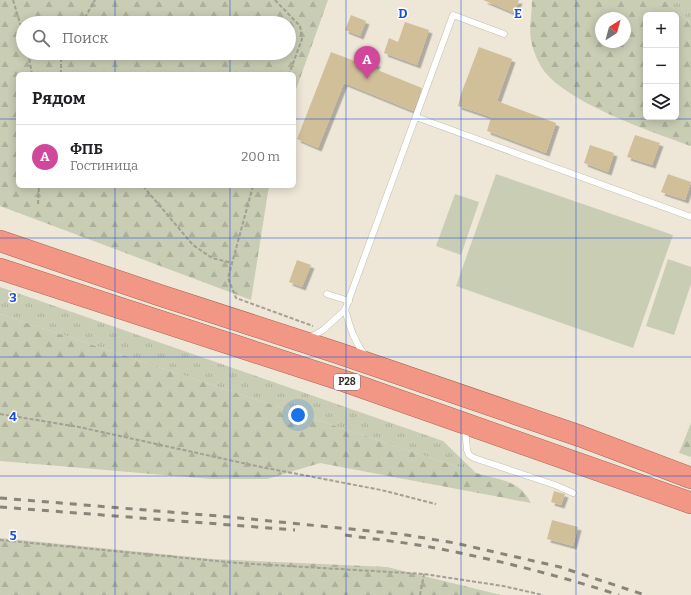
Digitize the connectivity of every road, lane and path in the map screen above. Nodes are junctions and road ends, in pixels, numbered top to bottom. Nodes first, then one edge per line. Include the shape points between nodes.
1 (14, 0) edge
2 (95, 0) edge
3 (275, 0) edge
4 (18, 16) edge
5 (86, 16) edge
6 (290, 16) edge
7 (296, 22) edge
8 (504, 34) dead end
9 (296, 55) edge
10 (29, 60) edge
11 (61, 60) edge
12 (294, 60) edge
13 (32, 72) edge
14 (61, 72) edge
15 (290, 72) edge
16 (416, 117) junction
17 (39, 188) edge
18 (145, 188) edge
19 (252, 188) edge
20 (38, 204) dead end
21 (691, 217) edge
22 (0, 241) edge
23 (232, 263) junction
24 (0, 269) edge
25 (327, 294) dead end
26 (349, 301) junction
27 (346, 310) junction
28 (323, 330) junction
29 (301, 342) junction
30 (375, 366) junction
31 (0, 414) edge
32 (464, 424) junction
33 (691, 478) edge
34 (573, 493) dead end
35 (691, 503) edge
36 (436, 504) dead end
37 (0, 540) edge
38 (424, 574) junction
39 (420, 595) edge
40 (542, 595) edge

1 - 4 path
2 - 5 path
3 - 6 path
7 - 9 path via 300,26 302,39
8 - 16 lane via 453,15
10 - 13 path
11 - 14 path
12 - 15 path
16 - 21 lane
16 - 26 lane
17 - 20 path
18 - 23 path via 193,245 212,258
19 - 23 path
22 - 29 highway, Р28
23 - 28 path via 228,278 236,298
24 - 32 highway, Р28 via 344,381
25 - 26 lane
26 - 27 lane
27 - 28 lane
27 - 30 lane via 358,347
28 - 29 lane
29 - 30 highway, Р28
30 - 33 highway, Р28 via 580,436
31 - 36 path via 79,427 381,490
32 - 34 lane via 467,450 474,458
32 - 35 highway, Р28
37 - 38 path via 237,563
38 - 39 path
38 - 40 path via 503,586

